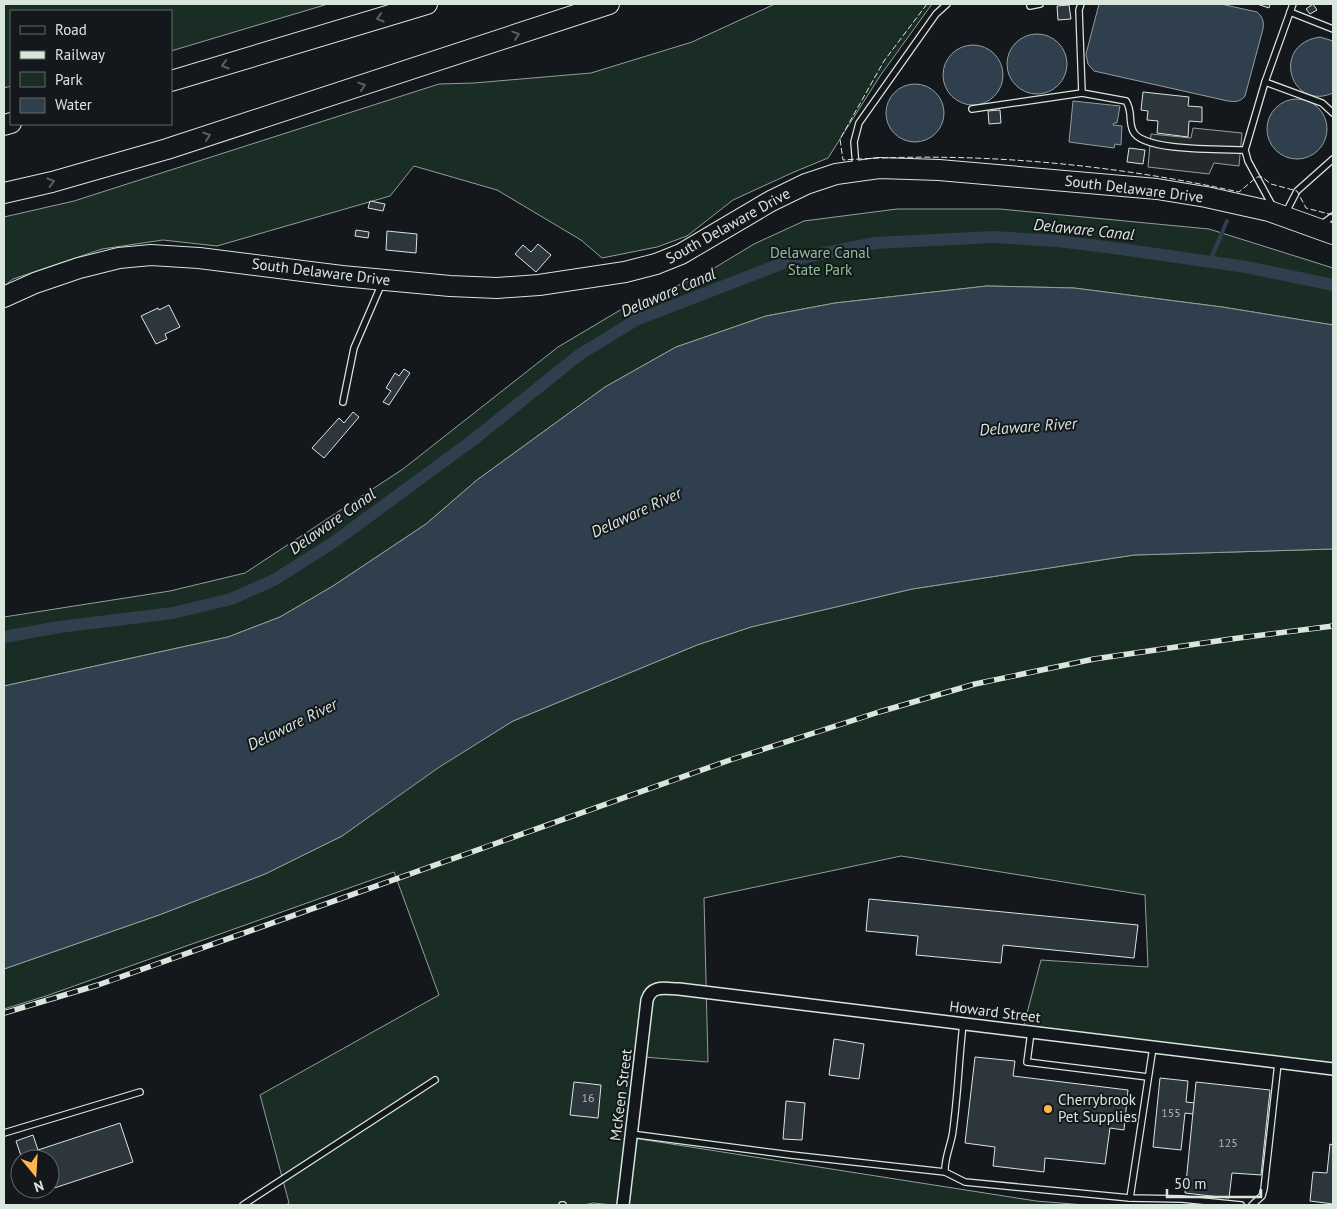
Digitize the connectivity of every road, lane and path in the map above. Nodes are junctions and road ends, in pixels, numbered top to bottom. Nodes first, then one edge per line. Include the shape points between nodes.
1 (427, 4) edge
2 (609, 4) edge
3 (946, 4) edge
4 (1040, 4) edge
5 (1082, 4) edge
6 (1293, 4) edge
7 (1030, 6) dead end
8 (1290, 12) junction
9 (1333, 30) edge
10 (172, 81) edge
11 (1265, 82) junction
12 (1082, 93) junction
13 (972, 109) dead end
14 (1333, 113) edge
15 (1245, 150) junction
16 (1333, 159) edge
17 (857, 171) junction
18 (4, 193) edge
19 (1280, 214) junction
20 (1328, 226) edge
21 (383, 280) junction
22 (4, 297) edge
23 (343, 402) dead end
24 (652, 991) joint
25 (963, 1023) junction
26 (1031, 1032) junction
27 (1153, 1047) junction
28 (1278, 1063) junction
29 (1333, 1070) edge
30 (1148, 1077) junction
31 (435, 1080) dead end
32 (140, 1092) dead end
33 (4, 1133) edge
34 (631, 1134) junction
35 (945, 1172) junction
36 (1130, 1198) junction
37 (242, 1205) edge
38 (622, 1205) edge
39 (1241, 1205) edge
40 (1252, 1205) edge

1 -> 10 highway
18 -> 2 highway via 62,180 167,149
3 - 17 lane via 859,123 854,142
4 - 7 lane
5 - 12 lane via 1079,10
6 - 8 lane
8 - 9 lane
8 - 11 lane
11 - 14 lane via 1322,103
11 - 15 lane
12 - 13 lane
12 - 15 lane via 1126,101 1131,108 1133,130 1139,138 1190,149
15 - 19 lane via 1248,161
16 - 19 lane via 1297,191
17 - 19 highway, South Delaware Drive via 891,168 939,170 1143,187
17 - 21 highway, South Delaware Drive via 826,177 796,188 681,254 643,268 539,285 497,288
19 - 20 highway, South Delaware Drive
21 - 22 highway, South Delaware Drive via 151,255 79,268
21 - 23 lane via 354,348
24 - 25 street, Howard Street via 679,989
24 - 34 street, McKeen Street via 647,1000
25 - 26 street, Howard Street
25 - 35 lane via 952,1143
26 - 27 street, Howard Street
26 - 30 lane via 1027,1062
27 - 28 street, Howard Street
27 - 30 lane
28 - 29 street, Howard Street
28 - 40 lane via 1264,1189 1262,1196
30 - 36 lane
31 - 37 lane
32 - 33 lane
34 - 35 lane
34 - 38 street, McKeen Street
35 - 36 lane via 965,1182
36 - 39 lane

